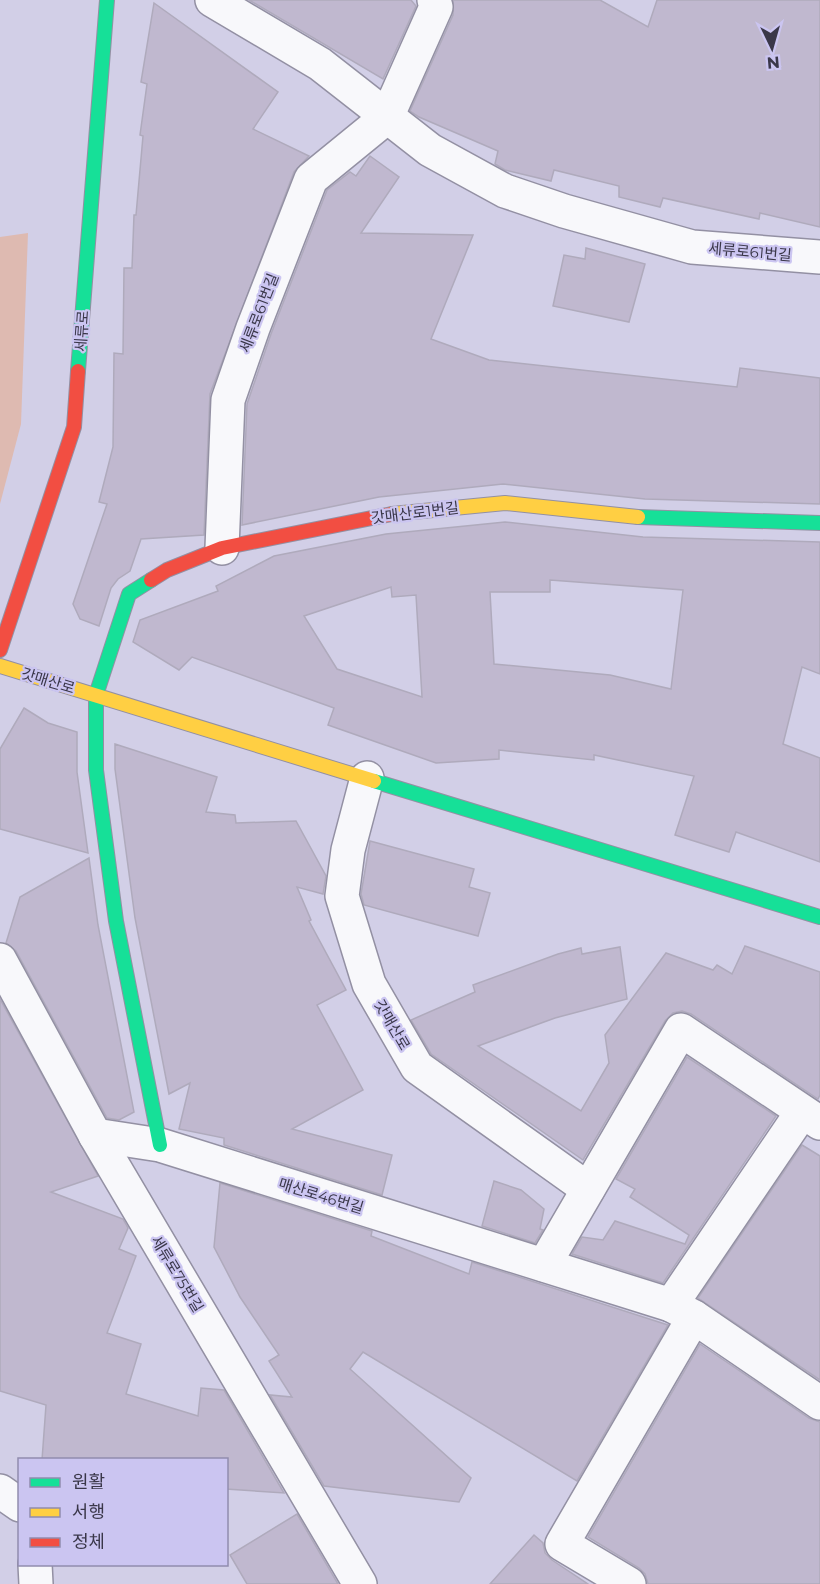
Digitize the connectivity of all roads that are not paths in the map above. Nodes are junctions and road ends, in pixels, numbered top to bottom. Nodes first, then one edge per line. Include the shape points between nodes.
1 (106, 0) edge
2 (212, 0) edge
3 (434, 0) edge
4 (387, 117) junction
5 (820, 258) edge
6 (820, 523) edge
7 (222, 548) junction
8 (0, 650) edge
9 (0, 666) edge
10 (96, 695) junction
11 (367, 778) junction
12 (820, 917) edge
13 (0, 960) edge
14 (811, 1117) edge
15 (95, 1135) junction
16 (160, 1145) junction
17 (588, 1189) junction
18 (544, 1265) junction
19 (683, 1311) junction
20 (820, 1403) edge
21 (0, 1491) edge
22 (18, 1504) edge
23 (35, 1566) edge
24 (36, 1584) edge
25 (360, 1584) edge
26 (629, 1584) edge

1 - 8 street, 세류로 via 74,427
2 - 4 street, 세류로61번길 via 320,64
3 - 4 street via 436,7
4 - 5 street, 세류로61번길 via 439,155 505,190 564,211 692,247
4 - 7 street, 세류로61번길 via 311,179 253,328 228,400
6 - 7 street, 갓매산로1번길 via 644,518 505,503 383,515
7 - 10 street, 갓매산로1번길 via 167,570 129,594
9 - 10 street, 갓매산로
10 - 11 street, 갓매산로
10 - 16 street, 갓매산로 via 96,770 116,921
11 - 12 street, 갓매산로
11 - 17 street, 갓매산로 via 348,850 342,896 369,984 417,1067
13 - 15 street, 세류로75번길
14 - 17 street via 681,1030
14 - 19 street
15 - 16 street, 매산로46번길
15 - 25 street, 세류로75번길
16 - 18 street, 매산로46번길
17 - 18 street
18 - 19 street, 매산로46번길
19 - 20 street, 매산로46번길
19 - 26 street via 562,1544
21 - 22 street
23 - 24 street

